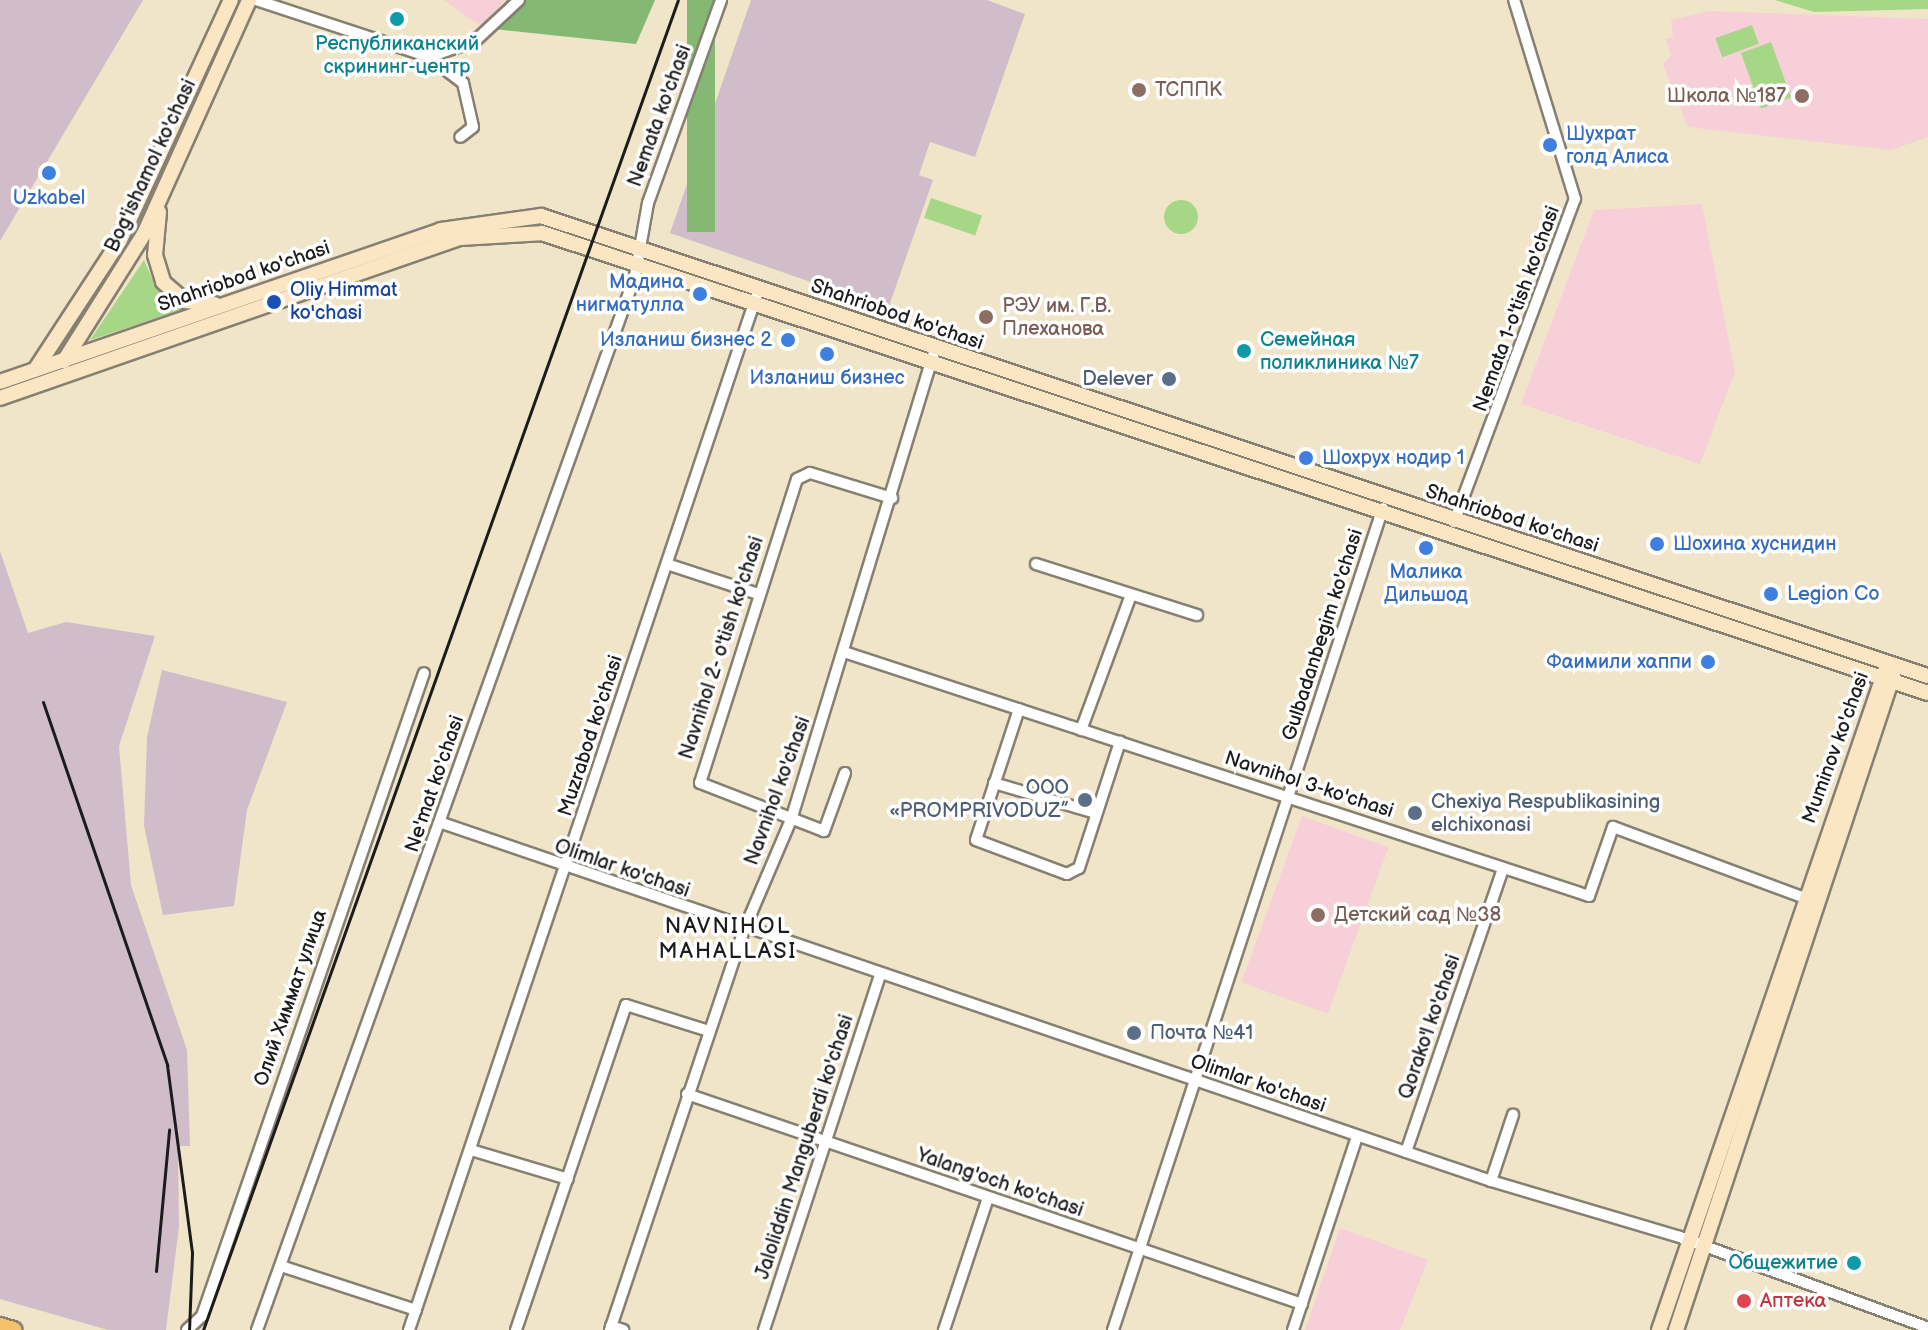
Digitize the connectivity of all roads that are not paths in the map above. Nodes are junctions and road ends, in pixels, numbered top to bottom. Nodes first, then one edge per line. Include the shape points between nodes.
1 (231, 0) edge
2 (249, 0) edge
3 (256, 0) edge
4 (519, 0) edge
5 (721, 0) edge
6 (1514, 0) edge
7 (429, 57) junction
8 (187, 98) junction
9 (203, 105) junction
10 (460, 137) dead end
11 (161, 200) junction
12 (641, 247) junction
13 (638, 262) junction
14 (756, 295) junction
15 (231, 302) junction
16 (114, 350) junction
17 (933, 356) junction
18 (65, 360) junction
19 (34, 370) junction
20 (49, 381) junction
21 (0, 382) edge
22 (0, 398) edge
23 (892, 498) junction
24 (1386, 498) junction
25 (1381, 513) junction
26 (1455, 521) junction
27 (1450, 536) junction
28 (667, 564) junction
29 (1036, 564) dead end
30 (758, 594) junction
31 (1131, 595) junction
32 (1197, 615) dead end
33 (844, 652) junction
34 (1890, 664) junction
35 (424, 673) dead end
36 (1928, 676) edge
37 (1888, 680) junction
38 (1928, 693) edge
39 (1019, 709) junction
40 (1081, 730) junction
41 (1120, 742) junction
42 (845, 773) dead end
43 (994, 783) junction
44 (1289, 798) junction
45 (1095, 813) junction
46 (791, 820) junction
47 (442, 823) junction
48 (1503, 868) junction
49 (566, 869) junction
50 (1805, 898) junction
51 (744, 930) junction
52 (880, 976) junction
53 (709, 1031) junction
54 (1195, 1081) junction
55 (687, 1094) junction
56 (1513, 1115) dead end
57 (1357, 1136) junction
58 (825, 1141) junction
59 (471, 1150) junction
60 (1406, 1152) junction
61 (568, 1179) junction
62 (1491, 1181) junction
63 (988, 1198) junction
64 (1689, 1240) junction
65 (1704, 1247) junction
66 (1140, 1250) junction
67 (281, 1266) junction
68 (1302, 1304) junction
69 (416, 1310) junction
70 (0, 1326) edge
71 (610, 1328) edge
72 (1928, 1328) edge
73 (13, 1330) edge
74 (187, 1330) edge
75 (257, 1330) edge
76 (409, 1330) edge
77 (516, 1330) edge
78 (623, 1330) edge
79 (764, 1330) edge
80 (944, 1330) edge
81 (1113, 1330) edge
82 (1293, 1330) edge
83 (1659, 1330) edge
84 (1676, 1330) edge

1 - 8 main road, Bog'ishamol ko'chasi
2 - 9 main road, Bog'ishamol ko'chasi
3 - 7 street
4 - 7 street via 475,41
5 - 12 street, Nemata ko'chasi via 648,203
6 - 26 street, Nemata 1-o'tish ko'chasi via 1575,199
7 - 10 street via 463,83 473,127
8 - 9 main road
8 - 19 main road, Bog'ishamol ko'chasi via 107,263
9 - 11 main road, Bog'ishamol ko'chasi
11 - 15 main road via 155,255 163,282 190,302
11 - 18 main road, Bog'ishamol ko'chasi
12 - 13 street, Ne'mat ko'chasi
12 - 14 main road, Shahriobod ko'chasi
12 - 15 main road, Shahriobod ko'chasi via 552,218 489,219
13 - 14 main road, Shahriobod ko'chasi
13 - 16 main road, Shahriobod ko'chasi via 547,234 480,233
13 - 47 street, Ne'mat ko'chasi
14 - 17 main road, Shahriobod ko'chasi
14 - 28 street, Muzrabod ko'chasi
15 - 16 main road, Shahriobod ko'chasi
16 - 18 main road, Shahriobod ko'chasi
16 - 20 main road, Shahriobod ko'chasi
17 - 23 street, Navnihol ko'chasi
17 - 24 main road, Shahriobod ko'chasi
17 - 25 main road, Shahriobod ko'chasi
18 - 19 main road, Shahriobod ko'chasi
18 - 20 main road, Bog'ishamol ko'chasi
19 - 20 main road
19 - 21 main road, Shahriobod ko'chasi
20 - 22 main road, Shahriobod ko'chasi
23 - 30 street, Navnihol 2- o'tish ko'chasi via 802,474
23 - 33 street, Navnihol ko'chasi
24 - 25 street, Gulbadanbegim ko'chasi
24 - 26 main road, Shahriobod ko'chasi
25 - 27 main road, Shahriobod ko'chasi
25 - 44 street, Gulbadanbegim ko'chasi
26 - 27 street, Nemata 1-o'tish ko'chasi
26 - 34 main road, Shahriobod ko'chasi
27 - 37 main road, Shahriobod ko'chasi
28 - 30 street
28 - 49 street, Muzrabod ko'chasi
29 - 31 street
30 - 46 street, Navnihol 2- o'tish ko'chasi via 700,783
31 - 32 street
31 - 40 street
33 - 39 street, Navnihol 3-ko'chasi
33 - 46 street, Navnihol ko'chasi
34 - 36 main road, Shahriobod ko'chasi
34 - 37 main road, Muminov ko'chasi
35 - 74 street, Олий Химмат улица via 202,1316
37 - 38 main road, Shahriobod ko'chasi
37 - 50 main road, Muminov ko'chasi
37 - 65 main road, Muminov ko'chasi
39 - 40 street, Navnihol 3-ko'chasi
39 - 43 street
40 - 41 street, Navnihol 3-ko'chasi
41 - 44 street, Navnihol 3-ko'chasi
41 - 45 street
42 - 46 street, Navnihol 2- o'tish ko'chasi via 828,830
43 - 45 street
43 - 45 street via 976,840 1067,874 1079,868
44 - 48 street, Navnihol 3-ko'chasi
44 - 54 street, Gulbadanbegim ko'chasi
46 - 51 street, Navnihol ko'chasi
47 - 49 street, Olimlar ko'chasi
47 - 67 street, Ne'mat ko'chasi
48 - 50 street, Navnihol 3-ko'chasi via 1589,896 1613,827
48 - 60 street, Qorako'l ko'chasi
49 - 51 street, Olimlar ko'chasi
49 - 59 street, Muzrabod ko'chasi
50 - 64 main road, Muminov ko'chasi
51 - 52 street, Olimlar ko'chasi
51 - 53 street, Navnihol ko'chasi
52 - 54 street, Olimlar ko'chasi
52 - 58 street, Jaloliddin Manguberdi ko'chasi
53 - 55 street, Navnihol ko'chasi
53 - 61 street via 626,1005
54 - 57 street, Olimlar ko'chasi
54 - 66 street, Gulbadanbegim ko'chasi
55 - 58 street, Yalang'och ko'chasi
55 - 71 street, Navnihol ko'chasi
56 - 62 street
57 - 60 street, Olimlar ko'chasi
57 - 68 street
58 - 63 street, Yalang'och ko'chasi
58 - 79 street, Jaloliddin Manguberdi ko'chasi
59 - 61 street
59 - 69 street, Muzrabod ko'chasi
60 - 62 street, Olimlar ko'chasi
61 - 77 street
62 - 64 street, Olimlar ko'chasi
63 - 66 street, Yalang'och ko'chasi
63 - 80 street
64 - 65 street, Olimlar ko'chasi
64 - 83 main road, Muminov ko'chasi
65 - 72 street, Olimlar ko'chasi
65 - 84 main road, Muminov ko'chasi
66 - 68 street, Yalang'och ko'chasi
66 - 81 street, Gulbadanbegim ko'chasi
67 - 69 street
67 - 75 street, Ne'mat ko'chasi
68 - 82 street
69 - 76 street, Muzrabod ko'chasi
70 - 73 main road
71 - 78 street

